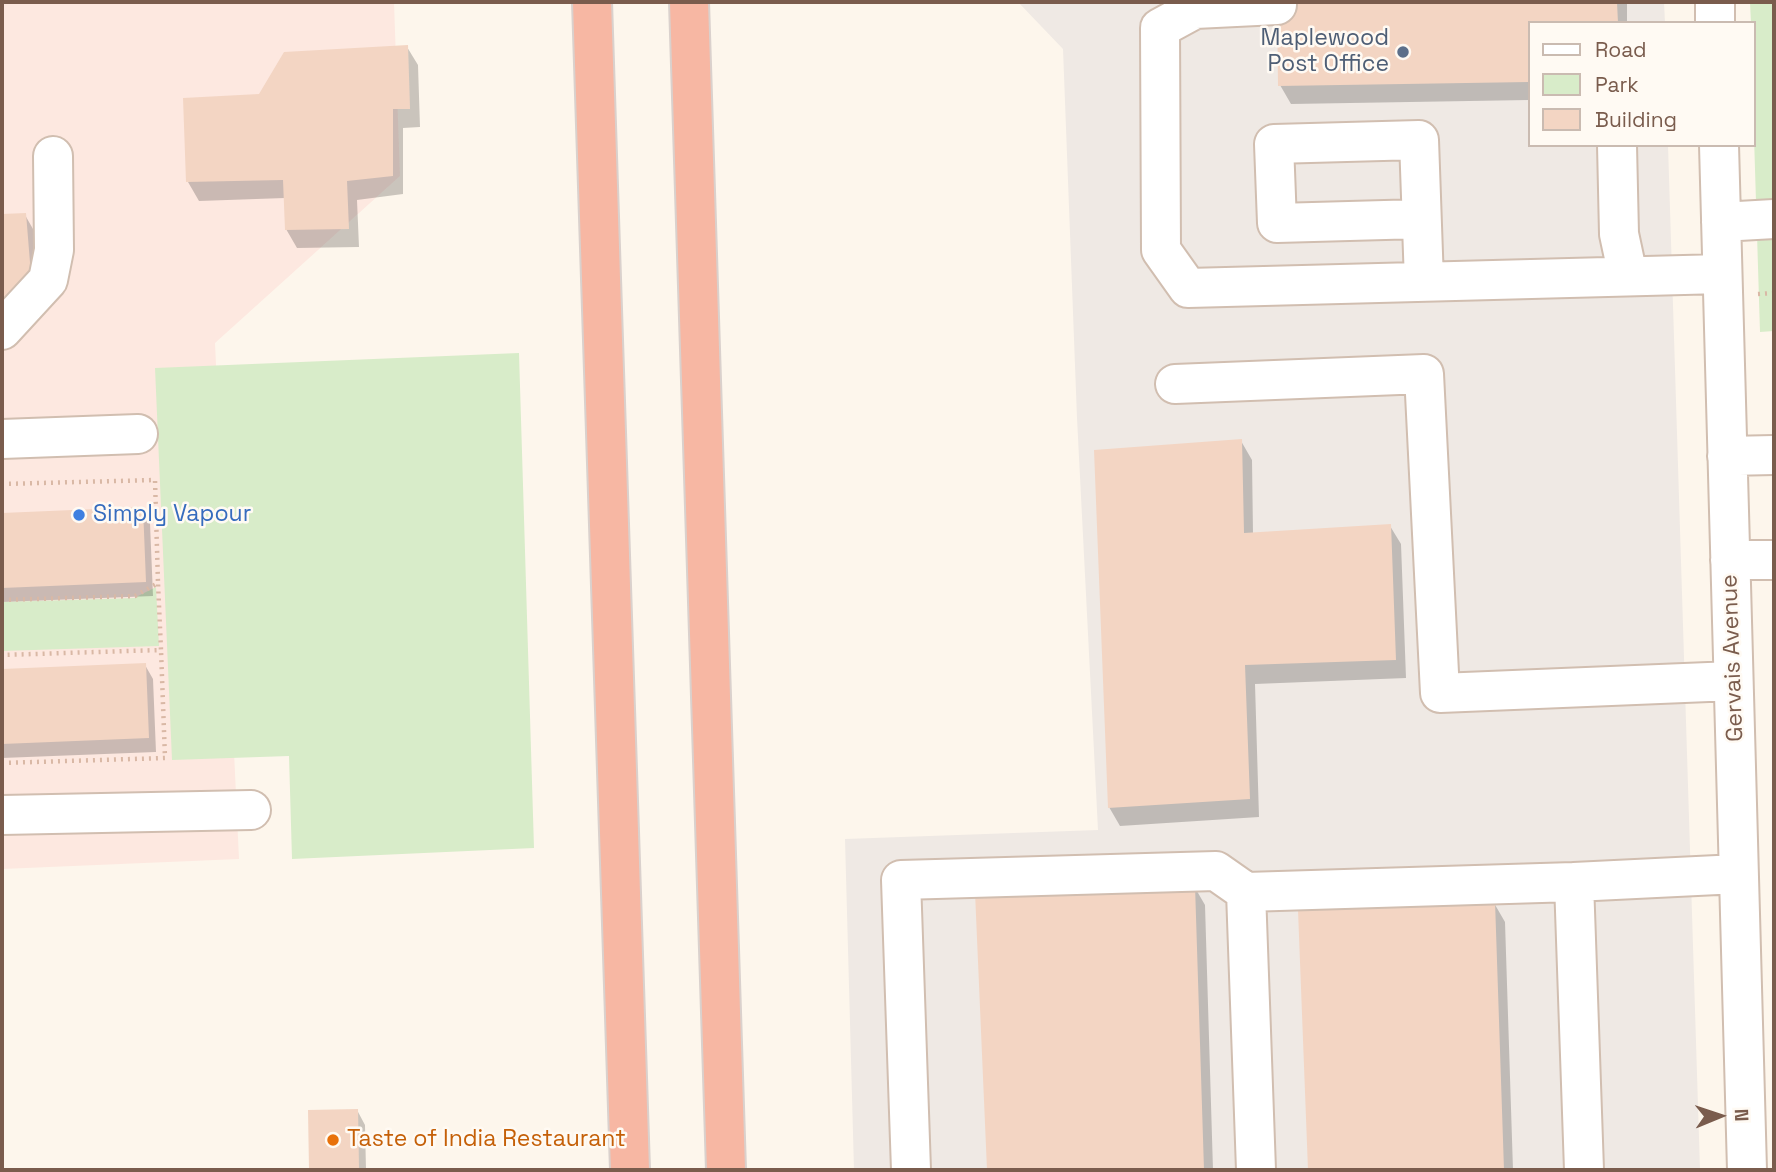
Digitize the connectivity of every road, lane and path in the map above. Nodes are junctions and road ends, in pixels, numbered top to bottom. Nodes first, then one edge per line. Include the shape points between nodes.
1 (592, 2) edge
2 (689, 2) edge
3 (1715, 2) edge
4 (1277, 5) dead end
5 (1715, 21) edge
6 (1617, 147) edge
7 (1718, 147) edge
8 (54, 156) dead end
9 (1421, 219) dead end
10 (1774, 219) edge
11 (1721, 222) junction
12 (1722, 274) junction
13 (1628, 276) junction
14 (1424, 282) junction
15 (1774, 293) edge
16 (1758, 294) dead end
17 (2, 330) edge
18 (1175, 384) dead end
19 (138, 434) dead end
20 (2, 439) edge
21 (1774, 455) edge
22 (1727, 456) junction
23 (2, 484) edge
24 (1774, 559) edge
25 (1730, 560) junction
26 (159, 583) junction
27 (2, 600) edge
28 (161, 650) junction
29 (2, 654) edge
30 (1733, 681) junction
31 (2, 763) edge
32 (251, 810) dead end
33 (2, 815) edge
34 (1738, 874) junction
35 (1574, 883) junction
36 (1246, 892) junction
37 (630, 1170) edge
38 (726, 1170) edge
39 (911, 1170) edge
40 (1256, 1170) edge
41 (1584, 1170) edge
42 (1747, 1170) edge

1 - 37 highway
2 - 38 highway
3 - 5 street
4 - 14 street via 1195,9 1160,28 1161,250 1188,288
6 - 13 street via 1619,234
7 - 11 street, Gervais Avenue
8 - 17 street via 54,250 48,280
9 - 14 street
10 - 11 street
11 - 12 street, Gervais Avenue
12 - 13 street
12 - 22 street, Gervais Avenue
13 - 14 street
15 - 16 path
18 - 30 street via 1424,374 1440,693
19 - 20 street
21 - 22 street
22 - 25 street, Gervais Avenue
23 - 26 path via 155,480
24 - 25 street
25 - 30 street, Gervais Avenue
26 - 27 path via 135,596
26 - 28 path
28 - 29 path
28 - 31 path via 165,758
30 - 34 street, Gervais Avenue
32 - 33 street
34 - 35 street
34 - 42 street, Gervais Avenue
35 - 36 street
35 - 41 street
36 - 39 street via 1216,872 901,880
36 - 40 street

